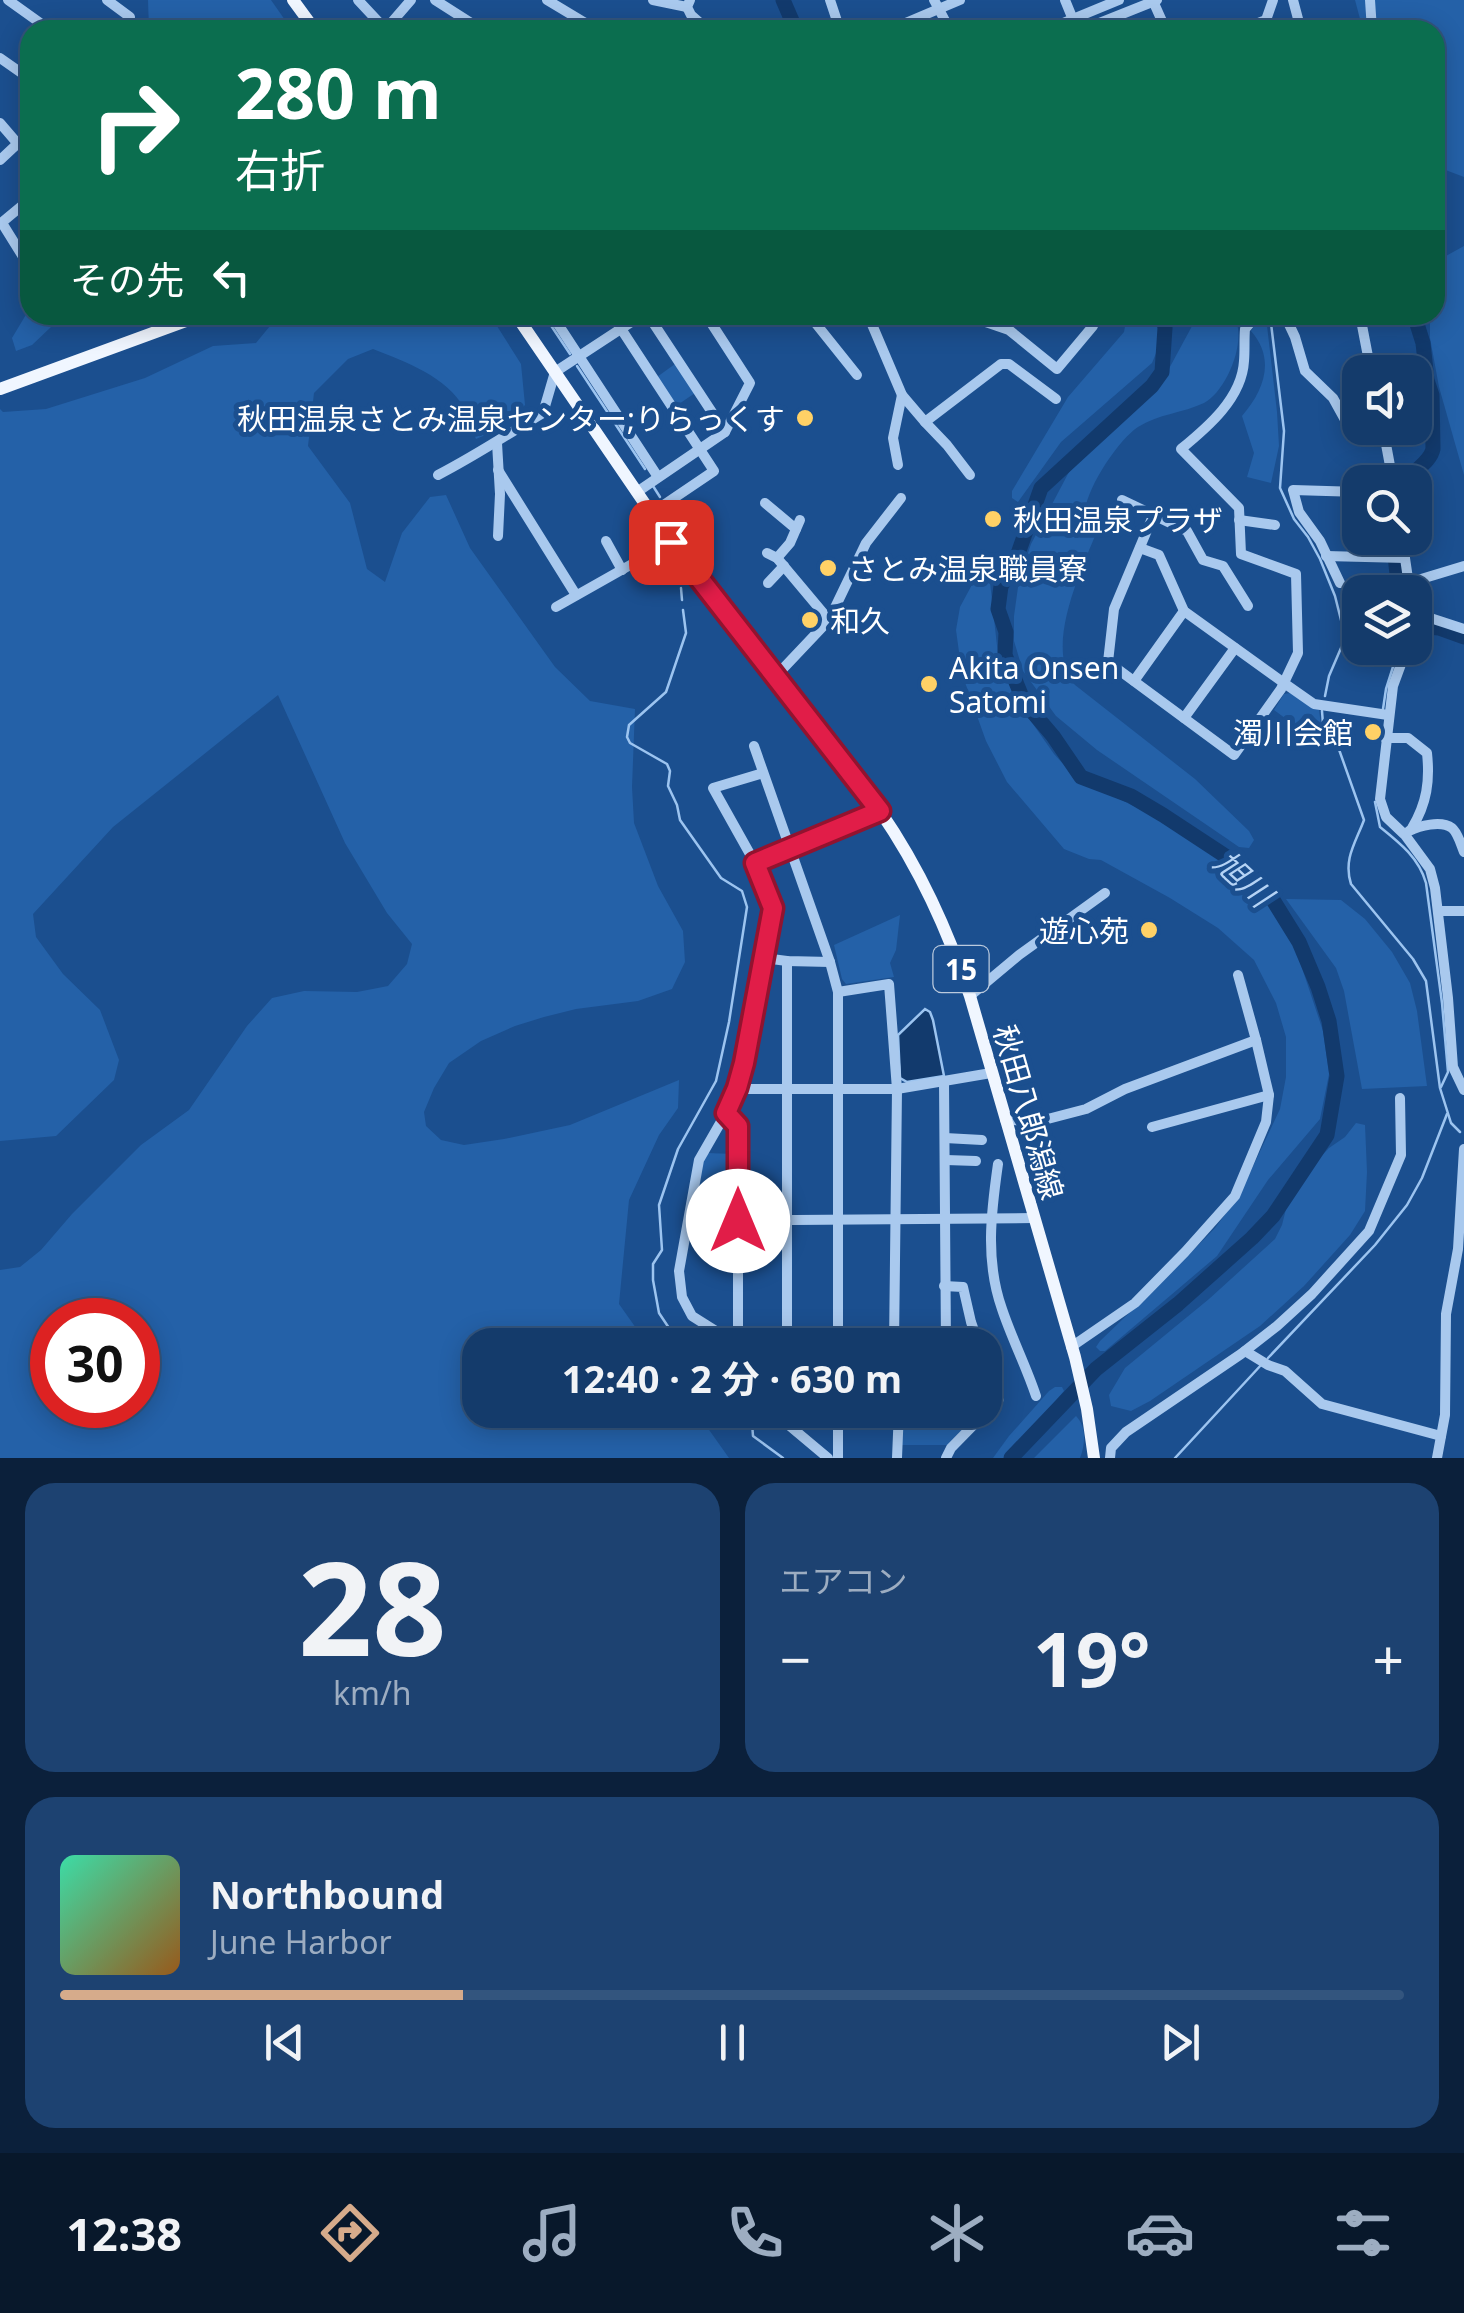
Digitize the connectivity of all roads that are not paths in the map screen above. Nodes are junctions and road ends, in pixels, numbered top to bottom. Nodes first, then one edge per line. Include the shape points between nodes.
1 (8, 0) edge
2 (108, 0) edge
3 (358, 0) edge
4 (411, 0) edge
5 (435, 0) edge
6 (654, 0) edge
7 (960, 0) edge
8 (1119, 0) edge
9 (1155, 1) edge
10 (554, 2) edge
11 (689, 4) edge
12 (937, 4) edge
13 (36, 20) edge
14 (128, 20) edge
15 (376, 20) edge
16 (394, 20) edge
17 (466, 20) edge
18 (582, 20) edge
19 (907, 20) edge
20 (1087, 20) edge
21 (1096, 20) edge
22 (0, 123) edge
23 (18, 144) joint
24 (0, 160) edge
25 (20, 208) edge
26 (1, 224) edge
27 (20, 253) edge
28 (175, 325) edge
29 (523, 325) edge
30 (559, 325) edge
31 (619, 325) edge
32 (627, 325) edge
33 (652, 325) edge
34 (712, 325) edge
35 (820, 325) edge
36 (872, 325) edge
37 (994, 325) edge
38 (1091, 325) edge
39 (1248, 325) edge
40 (1289, 325) edge
41 (1362, 325) edge
42 (621, 328) junction
43 (1368, 355) edge
44 (579, 356) junction
45 (555, 372) junction
46 (857, 374) dead end
47 (0, 389) edge
48 (902, 395) junction
49 (1056, 400) dead end
50 (1342, 414) edge
51 (925, 422) junction
52 (725, 432) junction
53 (497, 443) junction
54 (701, 449) junction
55 (898, 466) dead end
56 (498, 470) junction
57 (438, 475) dead end
58 (970, 475) dead end
59 (658, 477) junction
60 (1342, 491) edge
61 (638, 492) junction
62 (901, 498) dead end
63 (1122, 500) dead end
64 (766, 502) dead end
65 (652, 513) junction
66 (1153, 516) junction
67 (1239, 520) junction
68 (1275, 525) dead end
69 (498, 536) dead end
70 (606, 541) dead end
71 (663, 548) junction
72 (1140, 548) junction
73 (1399, 555) edge
74 (1326, 556) junction
75 (1399, 558) junction
76 (776, 559) junction
77 (1464, 566) edge
78 (622, 570) junction
79 (1405, 575) edge
80 (1432, 579) edge
81 (1340, 583) dead end
82 (768, 584) dead end
83 (576, 595) junction
84 (1248, 606) dead end
85 (556, 607) dead end
86 (1184, 612) junction
87 (1432, 619) edge
88 (829, 620) junction
89 (1464, 629) edge
90 (1236, 648) junction
91 (1401, 665) edge
92 (776, 676) junction
93 (1134, 680) junction
94 (1284, 684) junction
95 (1388, 714) junction
96 (1184, 718) junction
97 (1386, 738) junction
98 (754, 746) dead end
99 (763, 773) junction
100 (880, 811) junction
101 (1409, 831) junction
102 (789, 850) junction
103 (1464, 852) edge
104 (755, 863) junction
105 (1106, 892) dead end
106 (1438, 911) junction
107 (1464, 911) edge
108 (764, 958) junction
109 (788, 962) junction
110 (830, 962) junction
111 (1238, 976) dead end
112 (838, 992) junction
113 (970, 996) junction
114 (1256, 1040) junction
115 (1458, 1067) edge
116 (991, 1073) junction
117 (944, 1082) junction
118 (737, 1088) junction
119 (897, 1089) junction
120 (786, 1090) junction
121 (838, 1090) junction
122 (1464, 1090) edge
123 (1269, 1094) junction
124 (1400, 1098) dead end
125 (726, 1113) junction
126 (1005, 1120) junction
127 (1152, 1127) dead end
128 (945, 1138) junction
129 (982, 1140) dead end
130 (1464, 1149) edge
131 (946, 1160) junction
132 (976, 1160) dead end
133 (998, 1164) dead end
134 (946, 1218) junction
135 (990, 1218) junction
136 (1034, 1218) junction
137 (786, 1220) junction
138 (838, 1220) junction
139 (896, 1220) junction
140 (690, 1221) junction
141 (738, 1221) junction
142 (944, 1286) junction
143 (711, 1328) edge
144 (738, 1328) edge
145 (787, 1328) edge
146 (838, 1328) edge
147 (894, 1328) edge
148 (945, 1328) edge
149 (973, 1328) edge
150 (1245, 1351) junction
151 (1073, 1352) junction
152 (1036, 1396) dead end
153 (792, 1428) edge
154 (838, 1428) edge
155 (898, 1428) edge
156 (971, 1428) edge
157 (1441, 1436) junction
158 (1094, 1454) edge
159 (828, 1458) edge
160 (838, 1458) edge
161 (897, 1458) edge
162 (946, 1458) edge
163 (1110, 1458) edge
164 (1437, 1458) edge

1 - 13 street
2 - 14 street
3 - 15 street
4 - 16 street
5 - 17 street
6 - 11 street
7 - 12 street
8 - 20 street
9 - 21 street
10 - 18 street
12 - 19 street
22 - 23 street
23 - 24 street
25 - 26 street
26 - 27 street
28 - 47 main road
29 - 45 main road, 秋田八郎潟線 / 15
30 - 44 street
31 - 42 street
32 - 42 street
33 - 52 street
34 - 52 street via 750,383
35 - 46 street
36 - 48 street
37 - 38 street via 1057,369
39 - 67 street via 1240,380 1214,422 1181,448 1239,508
40 - 50 street via 1305,370
41 - 43 street
42 - 44 street
42 - 54 street
44 - 45 street
44 - 59 street
45 - 53 street via 544,413
45 - 61 main road, 秋田八郎潟線 / 15
48 - 51 street
48 - 55 street via 893,438
49 - 51 street via 1002,364
51 - 58 street
52 - 54 street
53 - 56 street
53 - 57 street
54 - 59 street
54 - 65 street via 714,471
56 - 69 street
56 - 83 street
59 - 61 street
60 - 74 street via 1292,490
61 - 65 main road, 秋田八郎潟線 / 15
62 - 88 street via 866,543
63 - 66 street
64 - 76 street via 798,524
65 - 71 main road, 秋田八郎潟線 / 15
66 - 72 street
66 - 84 street via 1187,531 1203,560 1222,566
67 - 68 street
67 - 94 street via 1241,554 1296,574 1298,653
70 - 78 street
71 - 78 street
71 - 92 main road, 秋田八郎潟線 / 15
72 - 86 street via 1160,555
72 - 93 street via 1114,610 1108,662
73 - 75 street
74 - 75 street
74 - 81 street
75 - 79 street
76 - 82 street
76 - 88 street
77 - 80 street
78 - 83 street
83 - 85 street
86 - 90 street
86 - 93 street
87 - 89 street
88 - 92 street
90 - 94 street
90 - 96 street
91 - 95 street
92 - 100 main road, 秋田八郎潟線 / 15
93 - 96 street
94 - 95 street via 1314,704
94 - 96 street via 1234,754
95 - 97 street
97 - 101 street via 1380,799 1386,817
97 - 101 street via 1408,738 1426,753 1426,795
98 - 99 street
99 - 102 street
99 - 104 street via 713,788
100 - 102 street
100 - 113 main road, 秋田八郎潟線 / 15 via 930,892
101 - 103 street via 1446,826
101 - 106 street via 1430,870
102 - 104 street
102 - 110 street
104 - 108 street via 773,908
105 - 113 street
106 - 107 street
106 - 115 street
108 - 109 street
108 - 118 street
109 - 110 street
109 - 120 street
110 - 112 street
111 - 114 street
112 - 119 street via 890,984
112 - 121 street
113 - 116 main road, 秋田八郎潟線 / 15
114 - 123 street
114 - 126 street via 1086,1108 1040,1121
115 - 122 street
116 - 117 street
116 - 126 main road, 秋田八郎潟線 / 15
117 - 119 street
117 - 128 street
118 - 120 street
118 - 125 street
119 - 121 street
119 - 139 street
120 - 121 street
120 - 137 street
121 - 138 street
123 - 127 street
123 - 151 street via 1266,1122 1235,1196 1186,1252
124 - 150 street via 1401,1155 1369,1230 1312,1294
125 - 140 street via 699,1160
125 - 141 street via 738,1126
126 - 136 main road, 秋田八郎潟線 / 15
128 - 129 street
128 - 131 street
130 - 157 street
131 - 132 street
131 - 134 street
133 - 135 street
134 - 135 street
134 - 139 street
134 - 142 street
135 - 136 street
135 - 152 street via 1000,1306
136 - 151 main road, 秋田八郎潟線 / 15
137 - 138 street
137 - 141 street
137 - 145 street
138 - 139 street
138 - 146 street
139 - 147 street
140 - 141 street
140 - 143 street via 679,1271 682,1298 692,1316
141 - 144 street
142 - 148 street
142 - 149 street via 963,1287
150 - 157 street via 1285,1372 1322,1404
150 - 163 street via 1126,1432
151 - 158 main road, 秋田八郎潟線 / 15
153 - 159 street
154 - 160 street
155 - 161 street
156 - 162 street
157 - 164 street

